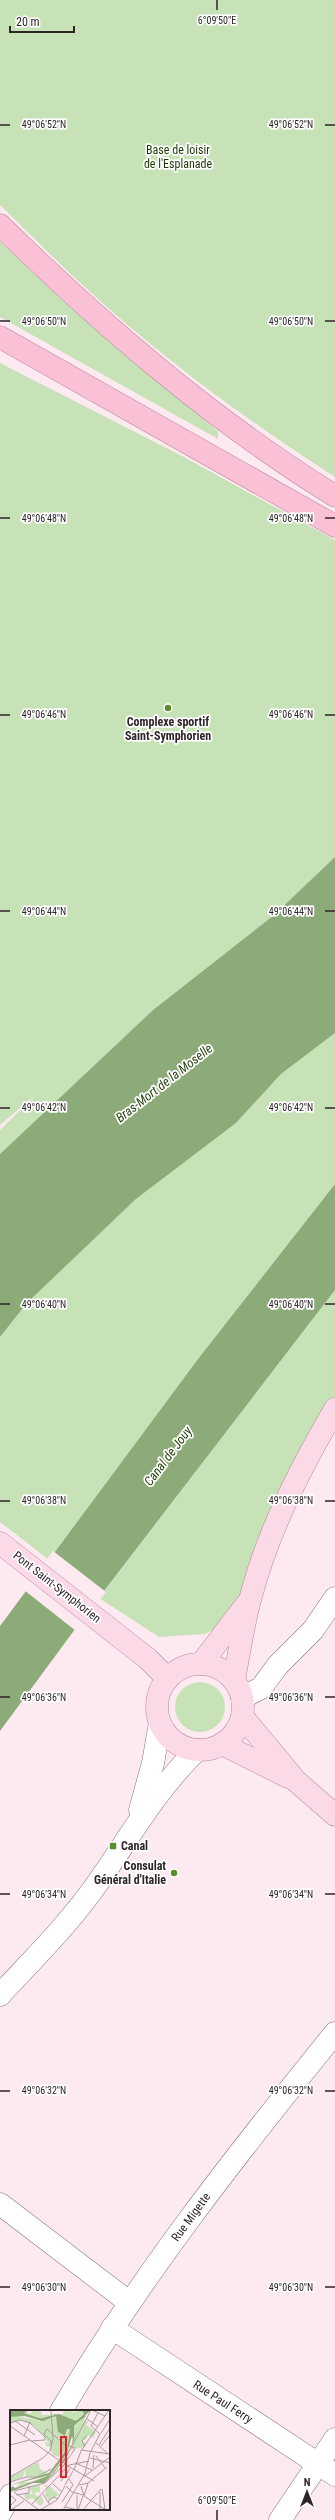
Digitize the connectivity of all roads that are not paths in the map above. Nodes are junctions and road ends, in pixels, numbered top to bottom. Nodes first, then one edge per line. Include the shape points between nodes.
1 (0, 226) edge
2 (0, 337) edge
3 (0, 341) edge
4 (20, 350) junction
5 (335, 496) edge
6 (335, 526) edge
7 (335, 1409) edge
8 (0, 1543) edge
9 (335, 1598) edge
10 (250, 1600) junction
11 (201, 1664) junction
12 (167, 1678) junction
13 (239, 1698) junction
14 (160, 1723) junction
15 (222, 1744) junction
16 (197, 1750) junction
17 (296, 1781) junction
18 (335, 1815) edge
19 (136, 1823) junction
20 (0, 1995) edge
21 (335, 2033) edge
22 (0, 2204) edge
23 (130, 2302) junction
24 (112, 2328) junction
25 (62, 2410) edge
26 (335, 2439) edge
27 (326, 2470) edge
28 (10, 2497) edge
29 (0, 2513) edge
30 (280, 2520) edge

1 - 5 highway via 75,299 165,376 227,424
2 - 4 highway
3 - 4 highway
4 - 6 highway
7 - 10 main road via 309,1454 275,1526
8 - 12 main road, Pont Saint-Symphorien via 148,1658
9 - 13 street via 313,1630 278,1665 261,1688
10 - 11 main road
10 - 13 main road
11 - 12 main road via 188,1665
11 - 13 main road via 225,1672
12 - 14 main road via 157,1700
13 - 15 main road via 231,1736
13 - 17 main road
14 - 16 main road via 167,1735 178,1744
14 - 19 street via 154,1763
15 - 16 main road via 206,1750
15 - 17 main road
16 - 19 street via 173,1774
17 - 18 main road
19 - 20 street via 101,1879 63,1927
21 - 23 street, Rue Migette via 189,2218
22 - 23 street
23 - 24 street, Rue Migette
24 - 25 street, Rue Migette
24 - 27 street, Rue Paul Ferry
26 - 27 street
27 - 30 street
28 - 29 street

